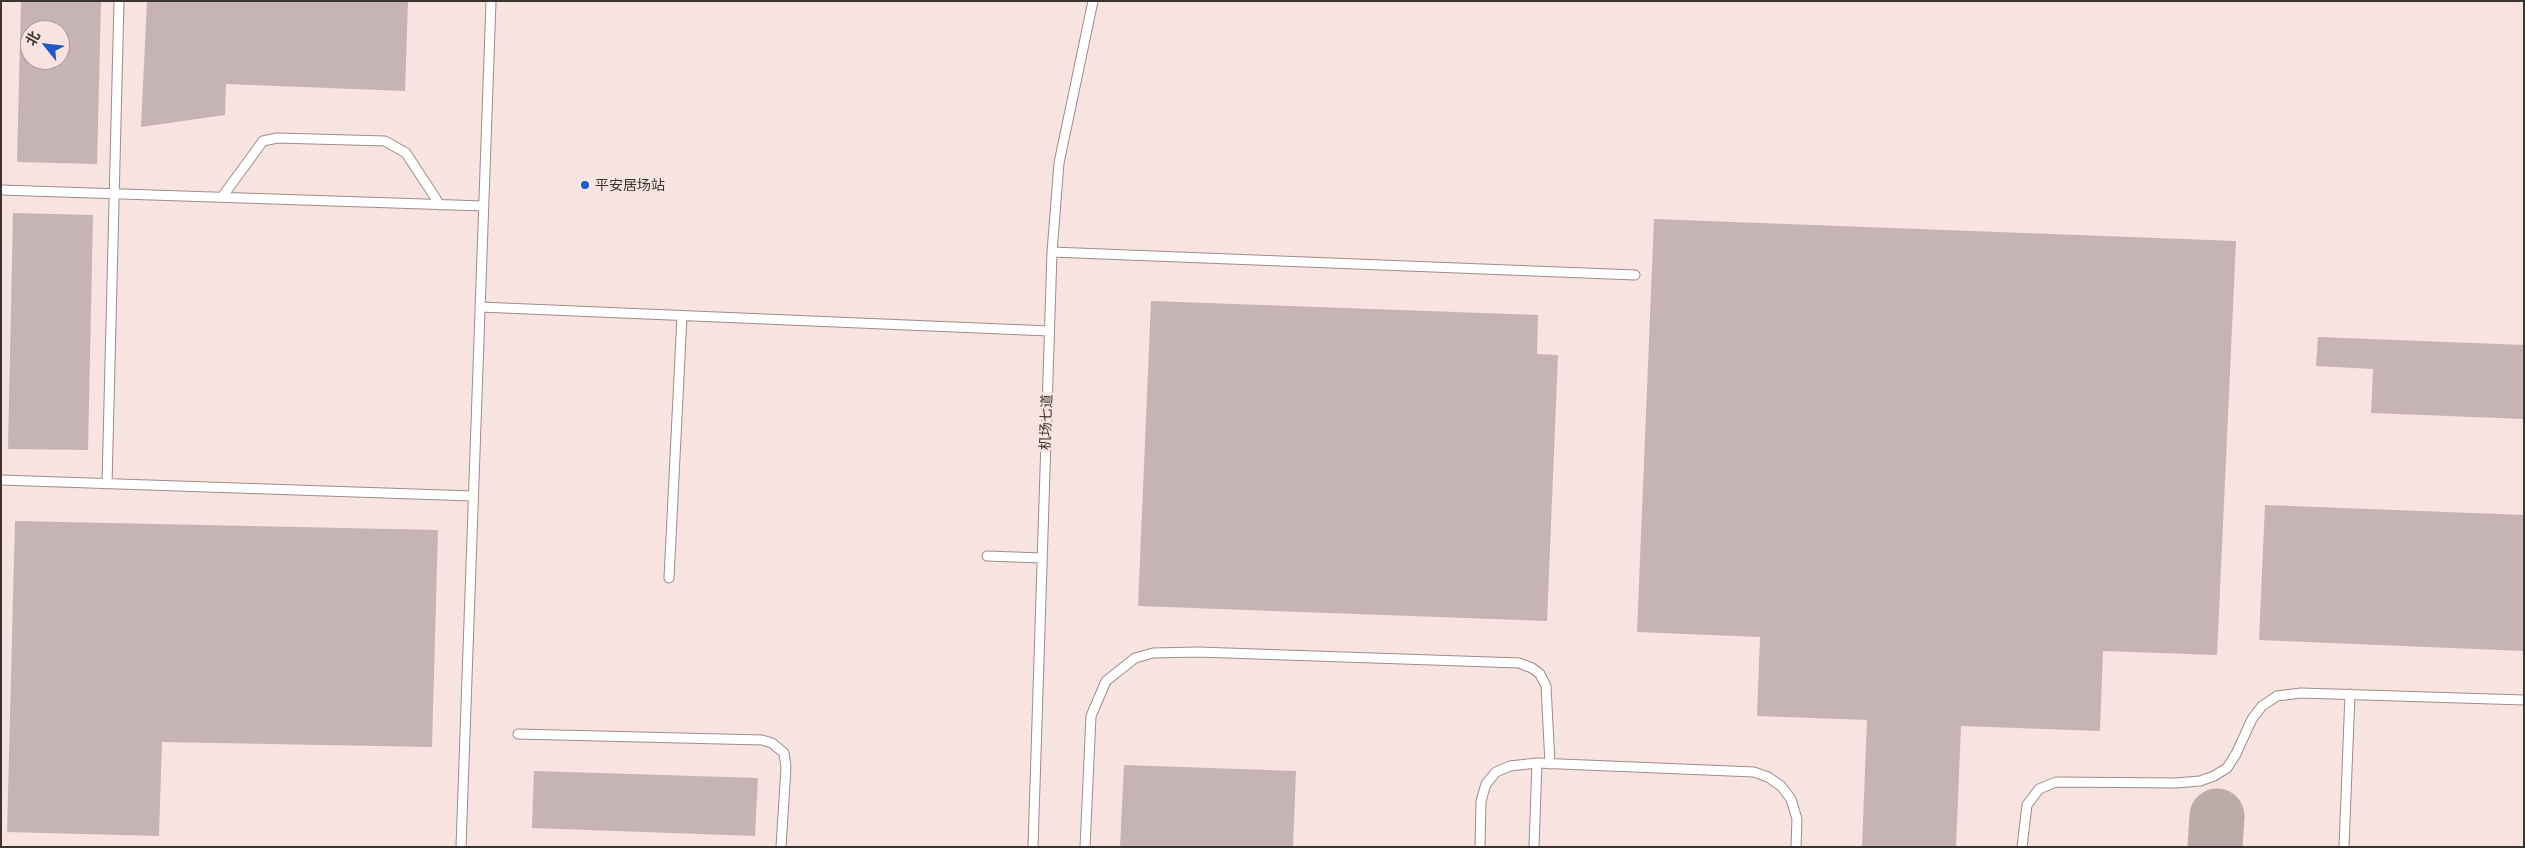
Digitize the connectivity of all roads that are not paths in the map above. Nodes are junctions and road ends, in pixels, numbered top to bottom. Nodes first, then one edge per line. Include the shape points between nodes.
1 (120, 1) edge
2 (491, 1) edge
3 (1093, 1) edge
4 (1, 190) edge
5 (114, 194) junction
6 (222, 198) junction
7 (440, 205) junction
8 (484, 206) junction
9 (1052, 252) junction
10 (1635, 275) dead end
11 (480, 307) junction
12 (682, 316) junction
13 (1049, 331) junction
14 (1, 480) edge
15 (107, 484) junction
16 (473, 496) junction
17 (987, 556) dead end
18 (1042, 558) junction
19 (669, 578) dead end
20 (2350, 694) junction
21 (2524, 700) edge
22 (518, 734) dead end
23 (1537, 763) junction
24 (1550, 764) junction
25 (461, 847) edge
26 (781, 847) edge
27 (1033, 847) edge
28 (1085, 847) edge
29 (1480, 847) edge
30 (1534, 847) edge
31 (1796, 847) edge
32 (2022, 847) edge
33 (2344, 847) edge

1 - 5 lane
2 - 8 lane
3 - 9 lane, 机场七道 via 1059,163
4 - 5 lane
5 - 6 lane
5 - 15 lane
6 - 7 lane
6 - 7 lane via 264,141 277,138 385,141 406,153
7 - 8 lane
8 - 11 lane
9 - 10 lane
9 - 13 lane, 机场七道
11 - 12 lane
11 - 16 lane
12 - 13 lane
12 - 19 lane
13 - 18 lane, 机场七道
14 - 15 lane
15 - 16 lane
16 - 25 lane
17 - 18 lane
18 - 27 lane, 机场七道
20 - 21 lane
20 - 32 lane via 2277,696 2262,706 2252,719 2227,768 2200,781 2176,784 2048,784 2033,796 2028,806
20 - 33 lane
22 - 26 lane via 762,740 772,743 784,753 786,767
23 - 24 lane
23 - 29 lane via 1510,766 1496,772 1486,784 1481,801
23 - 30 lane
24 - 28 lane via 1546,686 1540,674 1519,663 1153,653 1135,658 1106,681 1091,716
24 - 31 lane via 1754,772 1781,786 1791,799 1797,819

